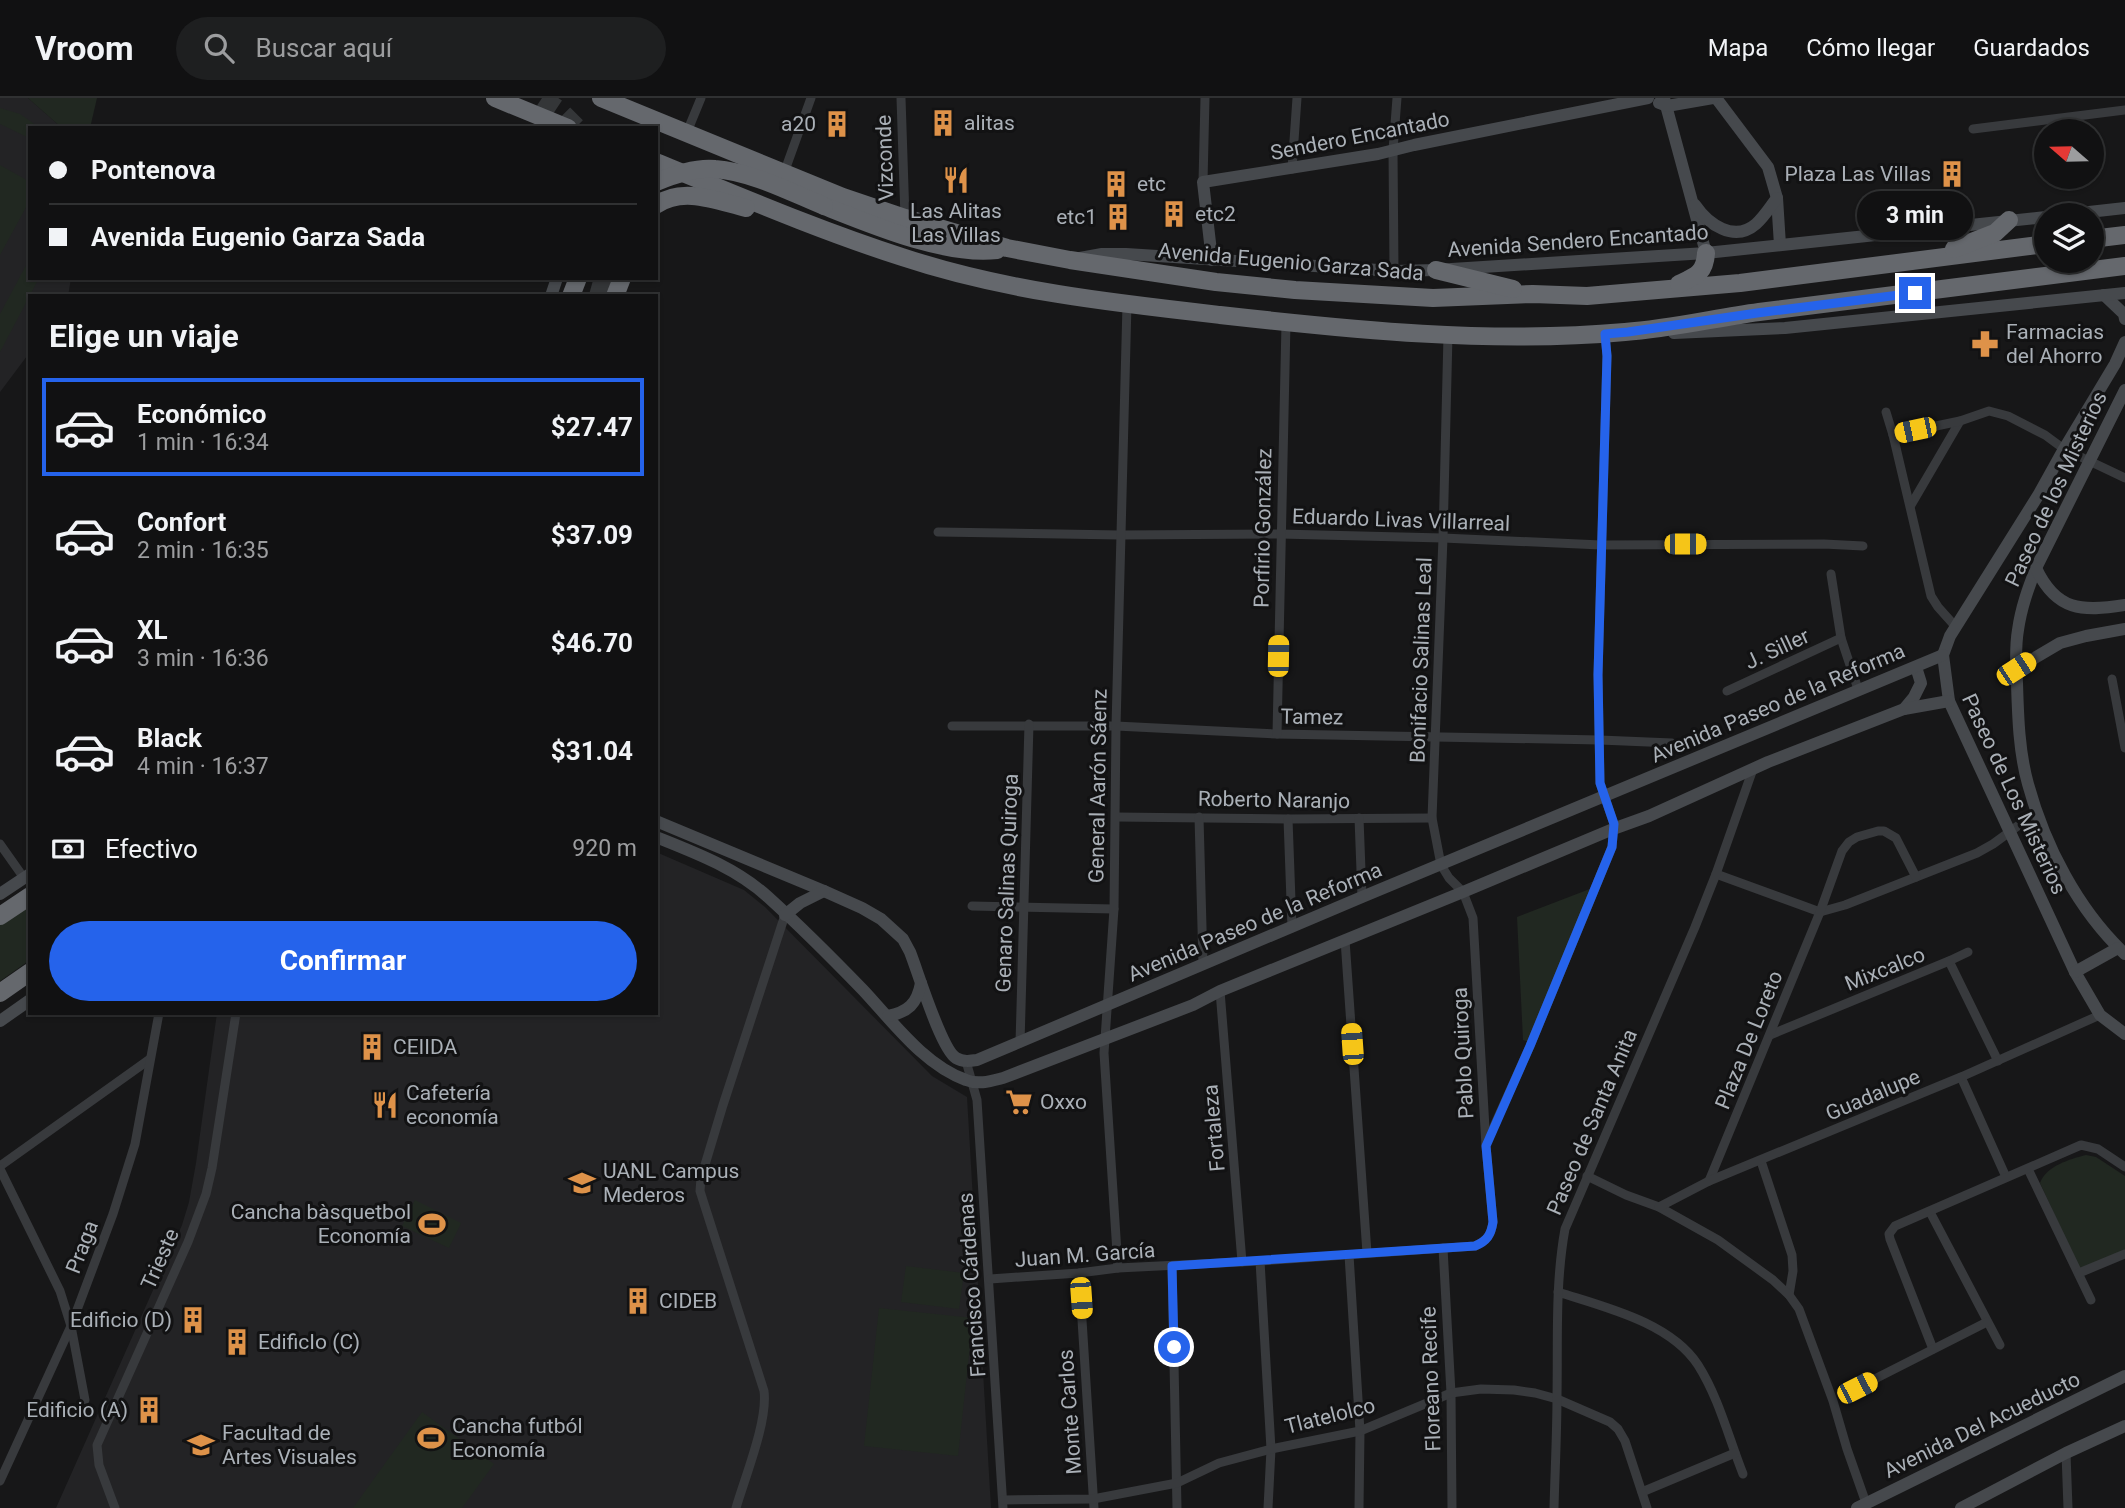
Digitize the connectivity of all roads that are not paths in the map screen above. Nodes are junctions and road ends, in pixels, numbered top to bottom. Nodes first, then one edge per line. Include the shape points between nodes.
1 (495, 98) edge
2 (701, 98) edge
3 (811, 98) edge
4 (901, 98) edge
5 (1205, 98) edge
6 (1297, 98) edge
7 (1396, 98) edge
8 (1648, 98) edge
9 (1715, 98) edge
10 (604, 99) edge
11 (1665, 102) edge
12 (2125, 110) edge
13 (527, 112) junction
14 (542, 126) edge
15 (563, 126) edge
16 (1973, 129) dead end
17 (687, 132) junction
18 (1393, 150) junction
19 (658, 163) edge
20 (1292, 169) junction
21 (784, 173) junction
22 (658, 181) edge
23 (1203, 182) junction
24 (1777, 198) junction
25 (1691, 199) junction
26 (658, 204) edge
27 (2125, 208) edge
28 (2104, 210) edge
29 (905, 218) junction
30 (2034, 218) edge
31 (2009, 220) junction
32 (804, 222) junction
33 (2125, 235) edge
34 (2104, 237) edge
35 (1780, 244) junction
36 (2034, 245) edge
37 (1007, 248) junction
38 (1706, 253) junction
39 (1070, 260) junction
40 (1212, 260) junction
41 (1916, 260) junction
42 (2125, 266) edge
43 (1436, 270) junction
44 (1394, 271) junction
45 (1670, 287) junction
46 (2125, 293) edge
47 (1533, 294) junction
48 (2104, 295) junction
49 (1127, 304) junction
50 (2125, 319) edge
51 (1286, 323) junction
52 (1628, 332) junction
53 (1605, 334) junction
54 (1448, 335) junction
55 (2125, 342) edge
56 (2125, 390) edge
57 (1886, 412) dead end
58 (1960, 421) junction
59 (1893, 435) junction
60 (2064, 449) junction
61 (2089, 461) junction
62 (2125, 478) edge
63 (1911, 505) junction
64 (938, 531) dead end
65 (1280, 534) junction
66 (1121, 535) junction
67 (1443, 538) junction
68 (1601, 545) junction
69 (1863, 547) dead end
70 (2036, 568) junction
71 (1831, 574) dead end
72 (2125, 605) edge
73 (1955, 626) junction
74 (2125, 629) edge
75 (1841, 638) junction
76 (1943, 655) junction
77 (1916, 667) junction
78 (2016, 669) junction
79 (2112, 679) dead end
80 (1858, 689) junction
81 (1727, 691) dead end
82 (1949, 701) junction
83 (1904, 709) junction
84 (1029, 724) junction
85 (952, 726) dead end
86 (1116, 726) junction
87 (2123, 731) edge
88 (1277, 734) junction
89 (1436, 736) junction
90 (1600, 740) junction
91 (1672, 743) dead end
92 (2125, 748) edge
93 (1753, 769) junction
94 (1604, 797) junction
95 (2037, 812) junction
96 (1116, 817) junction
97 (1199, 817) junction
98 (1359, 818) junction
99 (1432, 818) junction
100 (1288, 819) junction
101 (658, 822) edge
102 (1613, 829) junction
103 (2009, 831) junction
104 (658, 838) edge
105 (0, 844) edge
106 (1441, 865) junction
107 (1716, 874) junction
108 (27, 876) edge
109 (1916, 877) junction
110 (824, 891) junction
111 (1463, 892) junction
112 (0, 894) edge
113 (28, 897) edge
114 (1362, 897) junction
115 (972, 906) dead end
116 (1025, 906) junction
117 (1114, 909) junction
118 (1820, 912) junction
119 (785, 915) junction
120 (0, 916) edge
121 (1292, 928) junction
122 (1345, 940) junction
123 (1968, 951) dead end
124 (2122, 951) edge
125 (1949, 961) junction
126 (1203, 964) junction
127 (2075, 972) junction
128 (28, 973) edge
129 (922, 982) junction
130 (1220, 991) junction
131 (0, 993) edge
132 (28, 1001) edge
133 (1108, 1004) junction
134 (159, 1015) edge
135 (236, 1015) edge
136 (2100, 1015) junction
137 (888, 1016) junction
138 (0, 1021) edge
139 (2125, 1034) edge
140 (1770, 1035) junction
141 (1104, 1040) junction
142 (1020, 1043) junction
143 (150, 1059) junction
144 (966, 1061) junction
145 (1998, 1061) junction
146 (1961, 1077) junction
147 (974, 1082) junction
148 (1486, 1146) junction
149 (1761, 1161) junction
150 (2125, 1167) edge
151 (0, 1168) edge
152 (2028, 1169) junction
153 (1587, 1176) junction
154 (2006, 1177) junction
155 (1709, 1181) junction
156 (1659, 1207) junction
157 (1930, 1212) junction
158 (1475, 1246) joint
159 (1444, 1248) junction
160 (1367, 1253) junction
161 (2125, 1254) edge
162 (1349, 1255) junction
163 (1260, 1261) junction
164 (1242, 1262) junction
165 (1172, 1266) junction
166 (1118, 1268) junction
167 (1079, 1273) junction
168 (2079, 1273) junction
169 (990, 1279) junction
170 (1558, 1292) junction
171 (1789, 1295) junction
172 (2091, 1300) dead end
173 (1987, 1322) junction
174 (71, 1326) junction
175 (2000, 1345) dead end
176 (1934, 1349) junction
177 (2125, 1376) edge
178 (1857, 1388) dead end
179 (1451, 1393) junction
180 (1558, 1399) junction
181 (85, 1400) dead end
182 (2125, 1426) edge
183 (1360, 1431) junction
184 (1271, 1449) junction
185 (1735, 1453) junction
186 (2066, 1453) junction
187 (1743, 1474) dead end
188 (0, 1480) edge
189 (1177, 1483) junction
190 (1642, 1492) junction
191 (1003, 1504) edge
192 (1094, 1504) edge
193 (1975, 1505) edge
194 (1861, 1506) edge
195 (115, 1508) edge
196 (736, 1508) edge
197 (1177, 1508) edge
198 (1268, 1508) edge
199 (1359, 1508) edge
200 (1452, 1508) edge
201 (1554, 1508) edge
202 (1647, 1508) edge
203 (1961, 1508) edge
204 (2068, 1508) edge

1 - 13 highway
2 - 17 street
3 - 21 street
4 - 29 street, Vizconde
5 - 23 street
6 - 20 street
7 - 18 street
8 - 11 street, Sendero Encantado
8 - 18 street, Sendero Encantado
9 - 11 street
9 - 24 street via 1768,167
10 - 17 highway, Avenida Eugenio Garza Sada
11 - 25 street
12 - 16 street
13 - 14 highway
13 - 15 highway
17 - 21 highway, Avenida Eugenio Garza Sada
18 - 20 street, Sendero Encantado
18 - 44 street
19 - 32 highway
20 - 23 street, Sendero Encantado
21 - 29 highway, Avenida Eugenio Garza Sada
22 - 37 highway, bridge via 714,169 765,182 862,221 941,245 987,251
23 - 40 street
24 - 25 street via 1755,225 1735,232 1713,224
24 - 35 street
25 - 38 street
26 - 32 highway via 690,195
27 - 28 street
29 - 37 highway, Avenida Eugenio Garza Sada
30 - 31 street, Avenida Sendero Encantado
31 - 35 street, Avenida Sendero Encantado
31 - 41 highway via 1995,233
32 - 49 highway via 963,275
33 - 34 highway
35 - 38 street, Avenida Sendero Encantado
36 - 41 highway, Avenida Eugenio Garza Sada
37 - 39 highway, Avenida Eugenio Garza Sada
38 - 43 street, Avenida Sendero Encantado
38 - 45 highway via 1699,273
39 - 40 street, Avenida Sendero Encantado via 1126,254
39 - 47 highway, Avenida Eugenio Garza Sada via 1295,290 1433,298
40 - 44 street, Avenida Sendero Encantado
41 - 45 highway, Avenida Eugenio Garza Sada via 1740,283
42 - 52 highway
43 - 44 street, Avenida Sendero Encantado
43 - 47 highway
45 - 47 highway, Avenida Eugenio Garza Sada via 1587,296
46 - 48 street
48 - 50 street
48 - 52 street via 1785,328
49 - 51 highway
49 - 66 street, General Aarón Sáenz
51 - 54 highway
51 - 65 street, Porfirio González
52 - 53 highway
53 - 54 highway
53 - 68 street
54 - 67 street, Bonifacio Salinas Leal
55 - 60 street, Paseo de Los Misterios
56 - 61 street, Paseo de los Misterios
57 - 59 street
58 - 59 street
58 - 60 street via 1989,411 2008,416
58 - 63 street
59 - 63 street
60 - 61 street
60 - 73 street, Paseo de Los Misterios
61 - 62 street
61 - 70 street, Paseo de los Misterios
63 - 73 street via 1931,596
64 - 66 street, Eduardo Livas Villarreal
65 - 66 street, Eduardo Livas Villarreal
65 - 67 street, Eduardo Livas Villarreal
65 - 88 street, Porfirio González
66 - 86 street, General Aarón Sáenz
67 - 68 street, Eduardo Livas Villarreal
67 - 89 street, Bonifacio Salinas Leal
68 - 69 street, Eduardo Livas Villarreal
68 - 90 street
70 - 72 street via 2053,596 2067,604 2097,610
70 - 78 street, Paseo de los Misterios via 2024,599
71 - 75 street
73 - 76 street, Paseo de Los Misterios
74 - 78 street via 2060,643
75 - 80 street
75 - 81 street, J. Siller
76 - 77 street, Avenida Paseo de la Reforma
76 - 82 street, Paseo de Los Misterios
77 - 80 street, Avenida Paseo de la Reforma
77 - 83 street via 1921,683
78 - 95 street, Paseo de los Misterios via 2022,753
79 - 87 street
80 - 94 street, Avenida Paseo de la Reforma
82 - 83 street
82 - 103 street, Paseo de Los Misterios
83 - 93 street
84 - 85 street, Tamez
84 - 86 street, Tamez
84 - 116 street, Genaro Salinas Quiroga
86 - 88 street, Tamez
86 - 96 street, General Aarón Sáenz
87 - 92 street
88 - 89 street, Tamez
89 - 90 street, Tamez
89 - 99 street, Bonifacio Salinas Leal
90 - 91 street, Tamez
90 - 94 street
93 - 102 street
93 - 107 street, Paseo de Santa Anita
94 - 102 street
94 - 106 street, Avenida Paseo de la Reforma
95 - 103 street
95 - 124 street, Paseo de los Misterios via 2073,889
96 - 97 street, Roberto Naranjo
96 - 117 street, General Aarón Sáenz
97 - 100 street, Roberto Naranjo
97 - 126 street
98 - 99 street, Roberto Naranjo
98 - 100 street, Roberto Naranjo
98 - 114 street
99 - 106 street, Bonifacio Salinas Leal
100 - 121 street
101 - 110 street
102 - 111 street
102 - 148 street via 1612,847 1599,880
103 - 109 street via 1978,853
103 - 127 street, Paseo de Los Misterios
104 - 119 street via 723,865
105 - 108 street
106 - 111 street, Bonifacio Salinas Leal
106 - 114 street, Avenida Paseo de la Reforma
107 - 118 street
107 - 153 street, Paseo de Santa Anita
108 - 112 street
109 - 118 street
109 - 118 street, Plaza De Loreto via 1891,834 1878,831 1857,837 1838,860
110 - 119 street
110 - 129 street via 881,919 903,939
111 - 122 street
111 - 148 street, Pablo Quiroga via 1473,918
113 - 120 highway
114 - 121 street, Avenida Paseo de la Reforma
115 - 116 street
116 - 117 street
116 - 142 street, Genaro Salinas Quiroga
117 - 133 street, General Aarón Sáenz
118 - 140 street, Plaza De Loreto
119 - 137 street
119 - 196 street via 701,1178 700,1191 765,1399
121 - 126 street, Avenida Paseo de la Reforma
122 - 130 street
122 - 160 street
123 - 125 street
124 - 127 street
125 - 140 street, Mixcalco
125 - 145 street, Mixcalco
126 - 133 street, Avenida Paseo de la Reforma
127 - 136 street, Paseo de Los Misterios
128 - 131 highway
129 - 137 street via 910,1009
129 - 144 street via 943,1040 952,1055
130 - 141 street
130 - 164 street, Fortaleza
132 - 138 street
133 - 141 street, General Aarón Sáenz
133 - 142 street, Avenida Paseo de la Reforma
134 - 143 street, Praga
135 - 195 street, Trieste via 206,1194 97,1445 99,1465
136 - 139 street, Paseo de Los Misterios
136 - 145 street, Guadalupe
137 - 147 street via 947,1071
140 - 155 street, Plaza De Loreto
141 - 147 street via 1003,1079
141 - 166 street, General Aarón Sáenz
142 - 144 street, Avenida Paseo de la Reforma via 987,1058
143 - 151 street
143 - 174 street, Praga via 135,1144
144 - 147 street, Francisco Cárdenas
145 - 146 street, Guadalupe
146 - 149 street, Guadalupe
146 - 154 street
147 - 169 street, Francisco Cárdenas
148 - 158 street, Pablo Quiroga via 1493,1222 1487,1239
149 - 155 street, Guadalupe
149 - 171 street via 1792,1255
150 - 152 street via 2098,1149 2081,1145
151 - 174 street via 60,1291
152 - 154 street
152 - 168 street
153 - 156 street
153 - 170 street, Paseo de Santa Anita via 1565,1229
154 - 157 street
155 - 156 street, Guadalupe
156 - 171 street via 1717,1240
157 - 173 street
157 - 176 street via 1895,1226 1889,1239
158 - 159 street, Juan M. García
159 - 160 street, Juan M. García
159 - 179 street, Floreano Recife
160 - 162 street, Juan M. García
161 - 168 street
162 - 163 street, Juan M. García
162 - 183 street
163 - 164 street, Juan M. García
163 - 184 street
164 - 165 street, Juan M. García
165 - 166 street, Juan M. García
165 - 189 street
166 - 167 street, Juan M. García
167 - 169 street, Juan M. García
167 - 192 street, Monte Carlos
168 - 172 street
169 - 191 street, Francisco Cárdenas
170 - 180 street, Paseo de Santa Anita
170 - 185 street via 1621,1312 1679,1344 1697,1364 1713,1395
171 - 194 street via 1799,1309 1833,1401
173 - 175 street
173 - 176 street
174 - 181 street
174 - 188 street, Praga
176 - 178 street
177 - 194 street, Avenida Del Acueducto
179 - 180 street, Tlatelolco via 1514,1390
179 - 183 street, Tlatelolco
179 - 200 street, Floreano Recife
180 - 190 street, Tlatelolco via 1618,1429
180 - 201 street, Paseo de Santa Anita
182 - 186 street
183 - 184 street, Tlatelolco
183 - 199 street
184 - 189 street, Tlatelolco via 1219,1463
184 - 198 street
185 - 187 street
185 - 190 street
186 - 193 street
186 - 204 street
189 - 192 street, Tlatelolco
189 - 197 street
190 - 202 street, Tlatelolco
191 - 192 street, Tlatelolco
193 - 203 street

